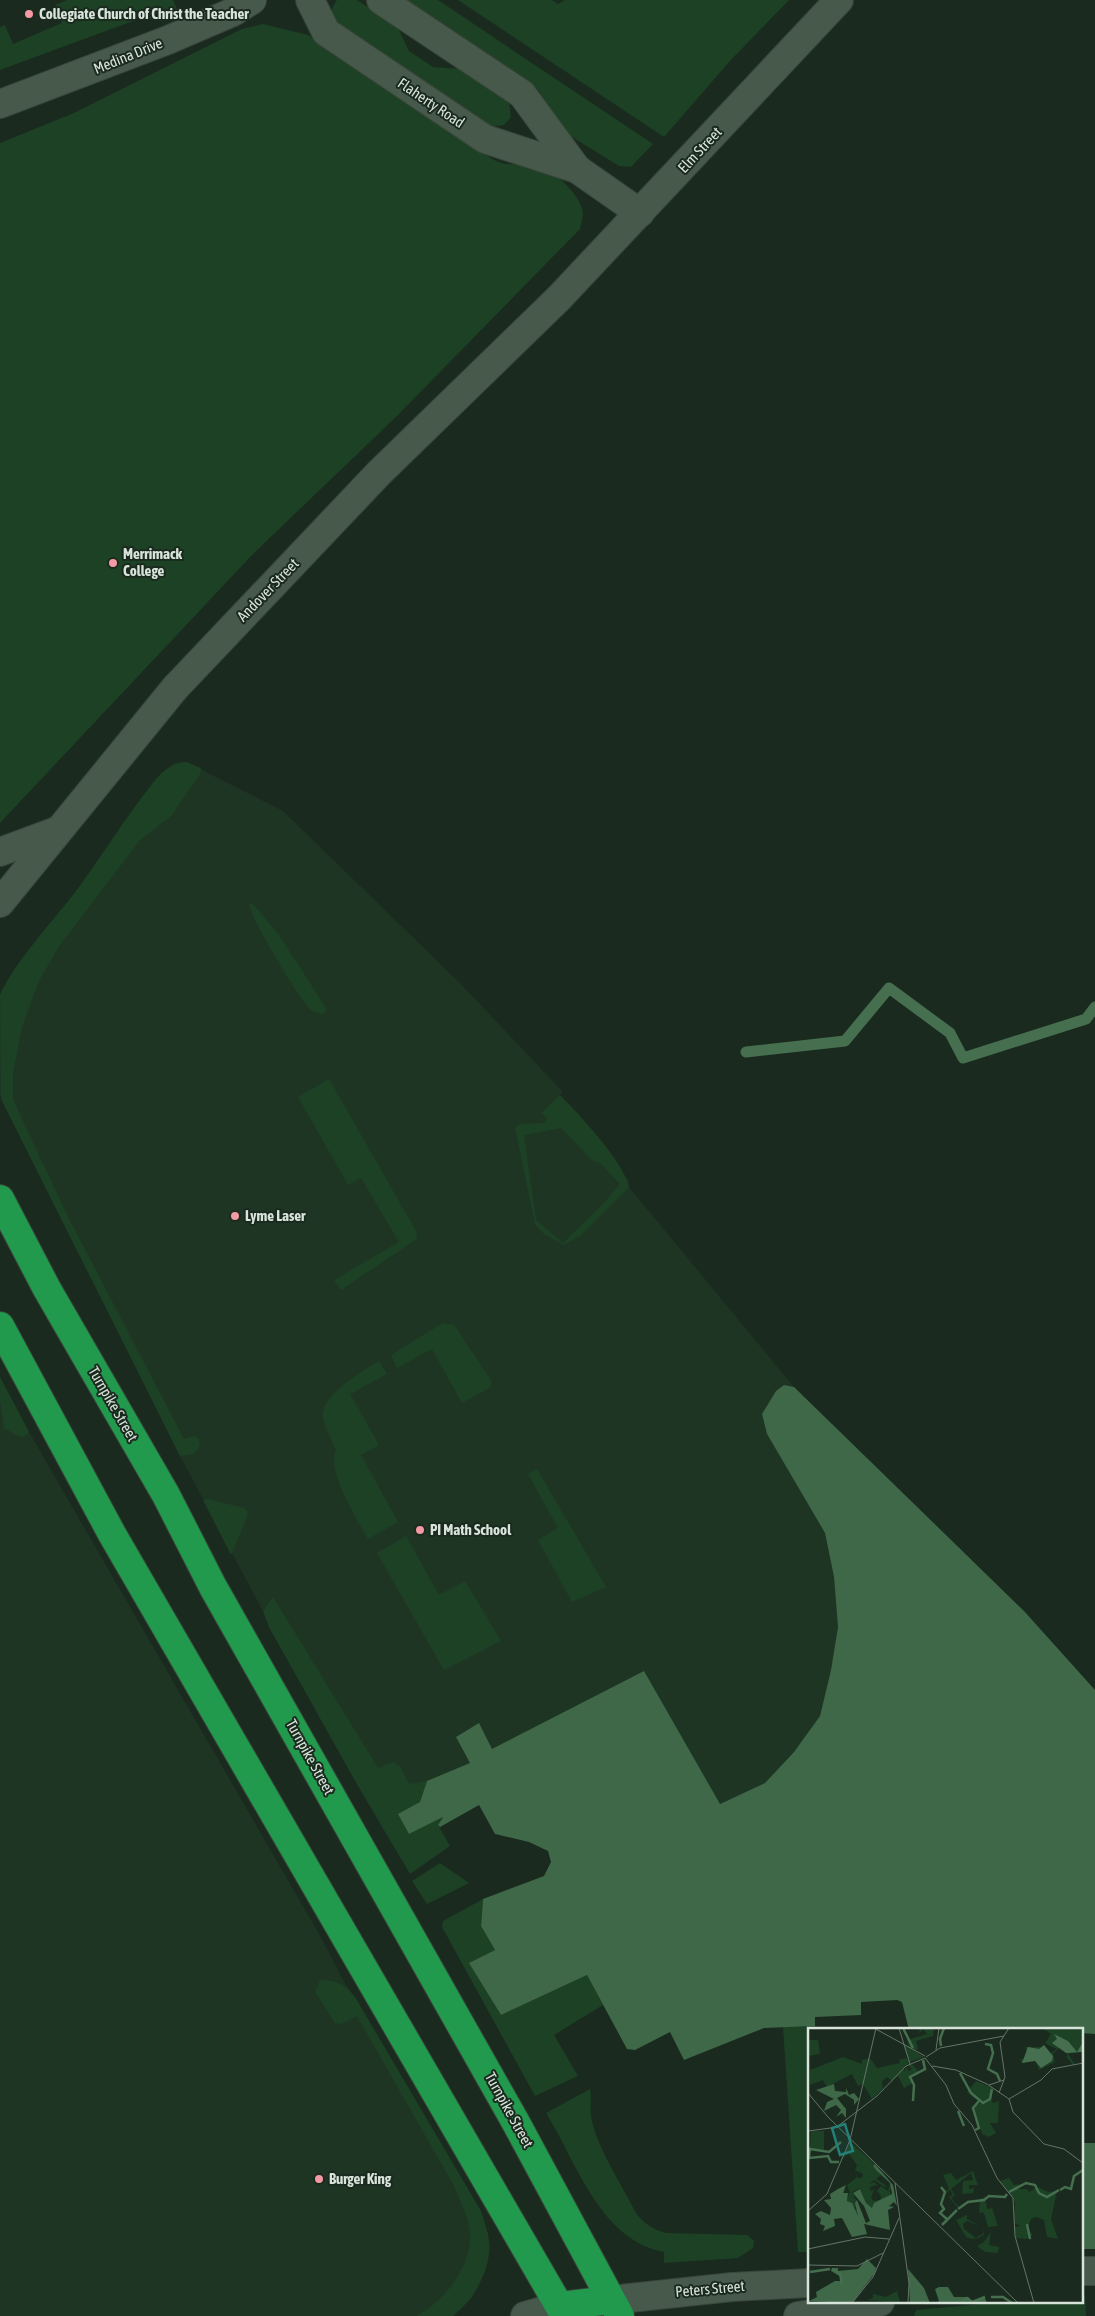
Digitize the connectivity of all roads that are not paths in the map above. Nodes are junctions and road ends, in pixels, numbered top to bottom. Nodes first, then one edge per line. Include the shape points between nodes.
1 (252, 0) edge
2 (310, 0) edge
3 (381, 0) edge
4 (839, 0) edge
5 (0, 104) edge
6 (577, 169) junction
7 (640, 213) junction
8 (559, 298) joint
9 (59, 830) junction
10 (0, 852) edge
11 (0, 903) edge
12 (0, 1199) edge
13 (0, 1326) edge
14 (808, 2283) edge
15 (868, 2304) edge
16 (616, 2308) edge
17 (562, 2311) edge
18 (525, 2316) edge
19 (798, 2316) edge

1 - 5 main road, Medina Drive via 233,12 168,40
2 - 6 main road, Flaherty Road via 326,32 485,139
3 - 6 main road, Flaherty Road via 522,94
4 - 7 main road, Elm Street
6 - 7 main road, Flaherty Road
7 - 8 main road, Elm Street
8 - 9 main road, Andover Street via 379,473 188,674
9 - 10 main road
9 - 11 main road, Andover Street
12 - 16 highway, Turnpike Street via 47,1288 166,1495 213,1587 515,2121
13 - 17 highway via 112,1534
14 - 16 main road, Peters Street via 732,2287
15 - 19 main road
16 - 17 highway
17 - 18 main road

